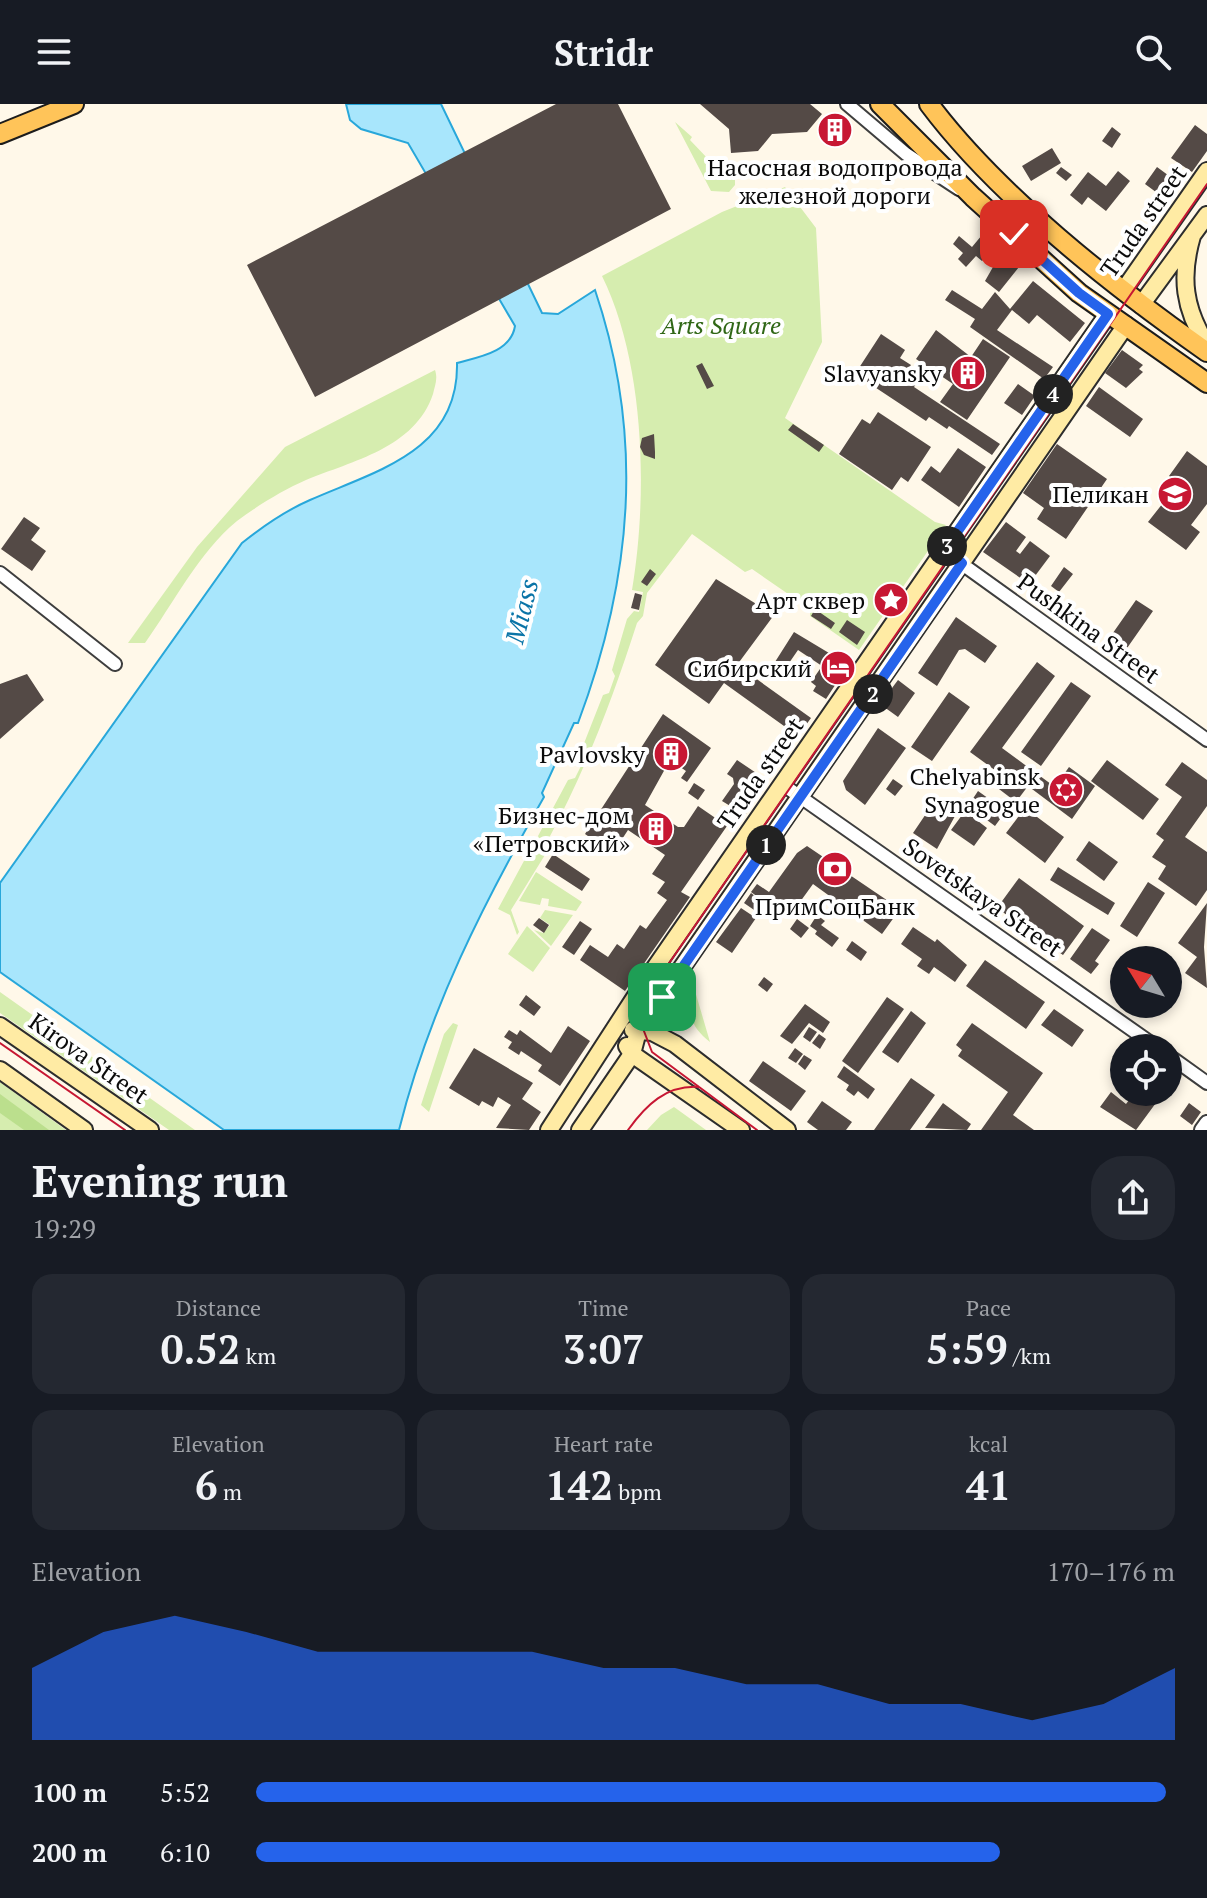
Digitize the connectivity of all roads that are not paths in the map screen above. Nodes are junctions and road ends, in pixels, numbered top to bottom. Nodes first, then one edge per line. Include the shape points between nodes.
1 (74, 104) edge
2 (847, 104) edge
3 (880, 104) edge
4 (929, 104) edge
5 (0, 134) edge
6 (1207, 171) edge
7 (973, 197) junction
8 (1207, 215) edge
9 (1192, 236) junction
10 (1123, 291) junction
11 (1141, 305) junction
12 (1108, 314) junction
13 (1126, 325) junction
14 (1207, 345) edge
15 (1207, 352) edge
16 (1207, 383) edge
17 (944, 551) junction
18 (962, 563) junction
19 (0, 573) edge
20 (115, 664) dead end
21 (1207, 740) edge
22 (782, 784) junction
23 (800, 797) junction
24 (0, 1026) edge
25 (616, 1028) junction
26 (638, 1031) junction
27 (1138, 1034) edge
28 (632, 1054) junction
29 (1182, 1065) edge
30 (0, 1070) edge
31 (1207, 1083) edge
32 (1207, 1123) edge
33 (84, 1130) edge
34 (150, 1130) edge
35 (549, 1130) edge
36 (580, 1130) edge
37 (741, 1130) edge
38 (787, 1130) edge
39 (1202, 1130) edge

1 - 5 main road
2 - 7 street via 906,154
3 - 7 main road
4 - 10 main road via 999,181
6 - 10 main road, Truda street
7 - 12 main road
8 - 9 main road, Truda street
9 - 11 main road, Truda street
9 - 14 main road via 1184,272 1186,303
10 - 11 main road
10 - 12 main road, Truda street
11 - 13 main road, Truda street
11 - 15 main road
12 - 13 main road
12 - 17 main road, Truda street
13 - 16 main road
13 - 18 main road, Truda street
17 - 18 street, Pushkina Street
17 - 22 main road, Truda street
18 - 21 street, Pushkina Street
18 - 23 main road, Truda street
19 - 20 street
22 - 23 street, Sovetskaya Street
22 - 25 main road, Truda street
23 - 26 main road, Truda street
23 - 27 street, Sovetskaya Street
24 - 34 main road, Kirova Street
25 - 26 main road
25 - 28 main road
25 - 35 main road, Truda street
26 - 28 main road
26 - 38 main road via 675,1044
28 - 36 main road
28 - 37 main road
29 - 31 street
30 - 33 main road
32 - 39 street

